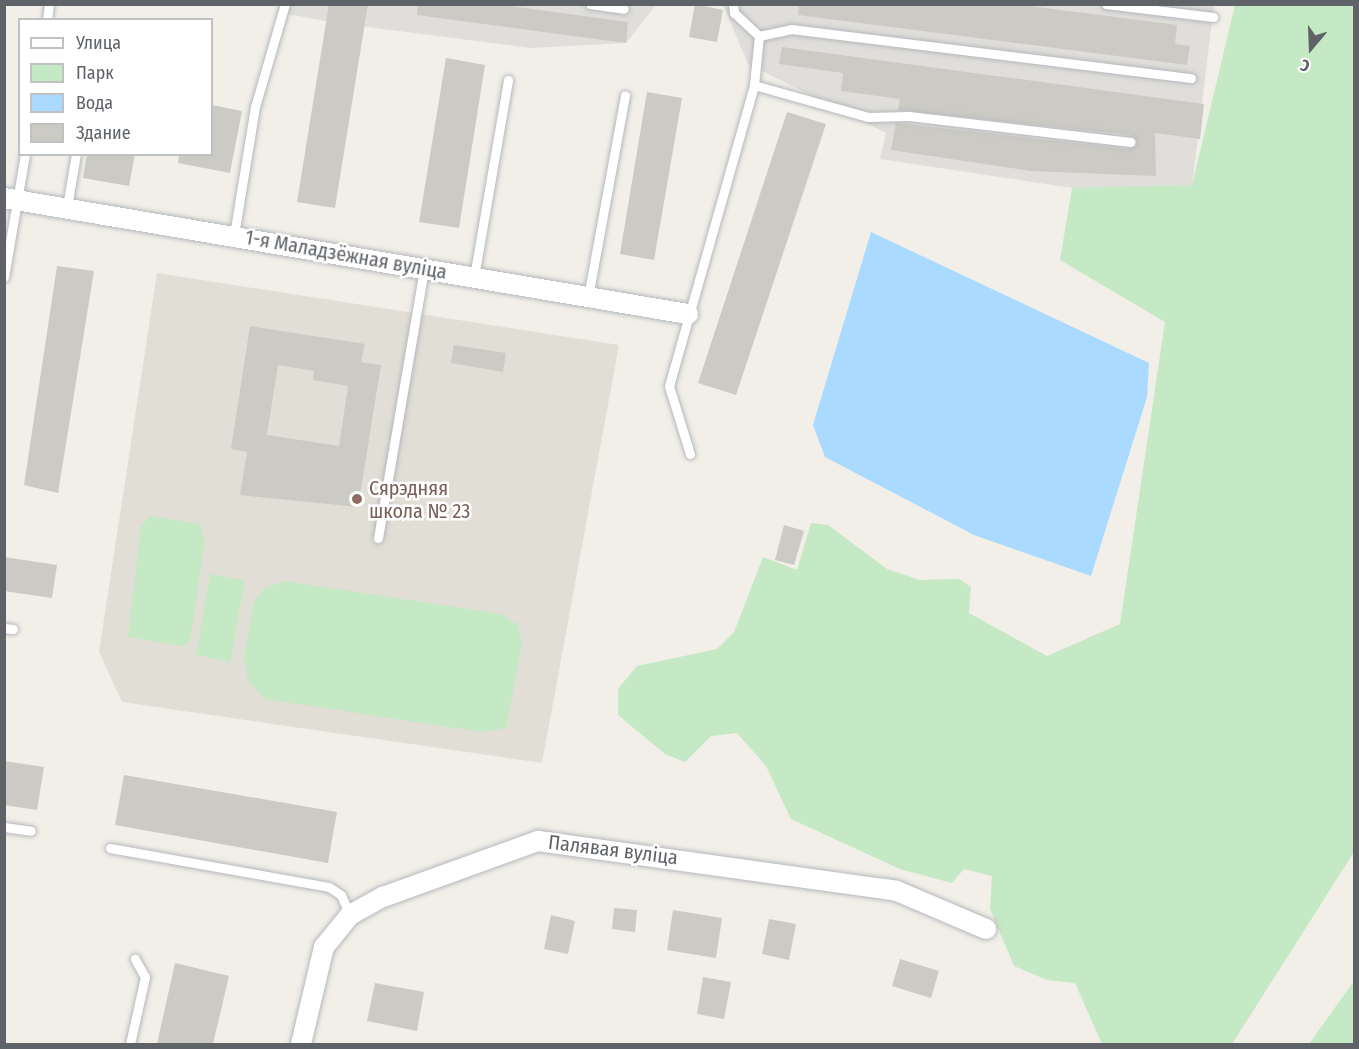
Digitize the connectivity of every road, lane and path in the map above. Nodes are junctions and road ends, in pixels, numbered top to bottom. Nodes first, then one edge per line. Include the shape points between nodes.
1 (285, 4) edge
2 (590, 4) edge
3 (733, 4) edge
4 (1106, 4) edge
5 (624, 9) dead end
6 (1213, 17) dead end
7 (759, 36) junction
8 (1191, 78) dead end
9 (508, 80) dead end
10 (754, 85) junction
11 (625, 95) dead end
12 (1130, 142) dead end
13 (24, 156) edge
14 (76, 156) edge
15 (11, 199) edge
16 (67, 207) junction
17 (234, 235) junction
18 (424, 268) junction
19 (4, 277) edge
20 (474, 277) junction
21 (588, 297) junction
22 (688, 314) junction
23 (690, 454) dead end
24 (378, 538) dead end
25 (4, 827) edge
26 (31, 831) dead end
27 (110, 848) dead end
28 (350, 915) junction
29 (986, 929) dead end
30 (135, 959) dead end
31 (130, 1044) edge
32 (301, 1044) edge

1 - 17 lane via 255,106
2 - 5 lane
3 - 7 lane
4 - 6 lane
7 - 8 lane via 791,29
7 - 10 lane
9 - 20 lane
10 - 12 lane via 868,117 909,116
10 - 22 lane
11 - 21 lane
13 - 15 lane
14 - 16 lane
15 - 16 street, 1-я Маладзёжная вуліца
15 - 19 lane
16 - 17 street, 1-я Маладзёжная вуліца
17 - 18 street, 1-я Маладзёжная вуліца
18 - 20 street, 1-я Маладзёжная вуліца
18 - 24 lane
20 - 21 street, 1-я Маладзёжная вуліца
21 - 22 street, 1-я Маладзёжная вуліца
22 - 23 lane via 669,386
25 - 26 lane
27 - 28 lane via 329,887 340,894
28 - 29 street, Палявая вуліца via 524,844 554,840 897,891
28 - 32 street, Палявая вуліца via 324,947
30 - 31 lane via 145,977

